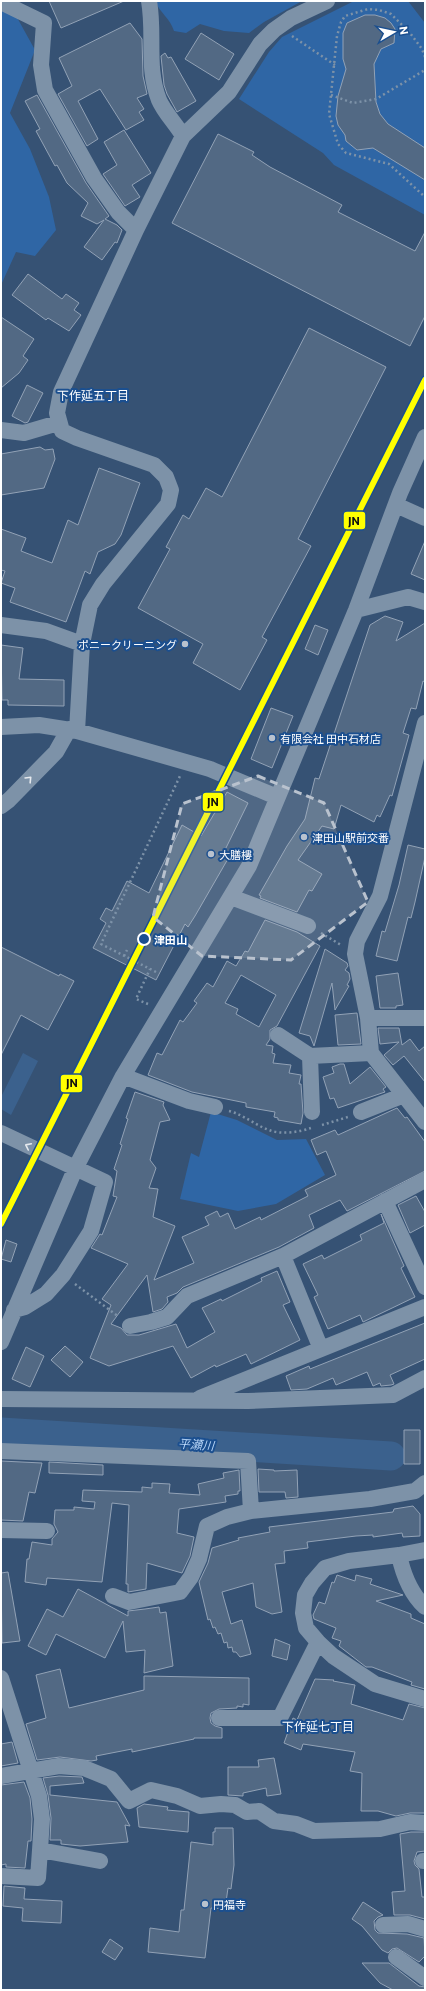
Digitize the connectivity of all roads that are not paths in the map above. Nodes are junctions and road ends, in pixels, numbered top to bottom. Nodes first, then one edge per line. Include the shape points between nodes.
1 (4, 1) edge
2 (149, 1) edge
3 (327, 1) edge
4 (183, 136) junction
5 (136, 230) junction
6 (58, 423) junction
7 (1, 430) edge
8 (425, 437) edge
9 (396, 505) junction
10 (425, 518) edge
11 (425, 602) edge
12 (356, 610) junction
13 (1, 625) edge
14 (82, 644) junction
15 (425, 723) edge
16 (1, 727) edge
17 (73, 730) junction
18 (278, 797) junction
19 (1, 806) edge
20 (231, 897) junction
21 (308, 926) road end
22 (368, 1018) junction
23 (425, 1018) edge
24 (278, 1035) dead end
25 (371, 1053) junction
26 (310, 1056) junction
27 (122, 1076) junction
28 (404, 1095) junction
29 (215, 1107) road end
30 (361, 1112) road end
31 (315, 1122) road end
32 (425, 1122) edge
33 (1, 1133) edge
34 (76, 1167) junction
35 (425, 1180) edge
36 (385, 1201) junction
37 (283, 1256) junction
38 (425, 1287) edge
39 (425, 1307) edge
40 (14, 1310) junction
41 (130, 1326) road end
42 (1, 1342) edge
43 (321, 1349) junction
44 (425, 1378) edge
45 (1, 1399) edge
46 (193, 1401) junction
47 (1, 1451) edge
48 (425, 1483) edge
49 (251, 1511) junction
50 (1, 1530) edge
51 (47, 1531) dead end
52 (425, 1550) edge
53 (399, 1555) junction
54 (113, 1596) dead end
55 (425, 1607) edge
56 (318, 1642) junction
57 (1, 1678) edge
58 (425, 1699) edge
59 (219, 1718) dead end
60 (32, 1770) junction
61 (1, 1776) edge
62 (425, 1823) edge
63 (40, 1850) junction
64 (100, 1860) dead end
65 (1, 1876) edge
66 (383, 1925) dead end
67 (425, 1929) edge
68 (396, 1957) dead end
69 (425, 1978) edge

1 - 5 street via 5,4 44,23 41,65 45,90 94,178 118,212
2 - 4 street via 153,78 159,101
3 - 4 street via 274,30 260,44 229,92
4 - 5 street
5 - 6 street via 61,392
6 - 7 street via 24,433
6 - 14 street via 62,431 77,438 154,465 166,477 171,490 168,504 103,584 90,605
8 - 9 street
9 - 10 street
9 - 12 street
11 - 12 street via 408,597
12 - 18 street
13 - 14 street via 46,631
14 - 17 street
15 - 22 street via 380,896 351,951
16 - 17 street via 39,725
17 - 18 street via 210,769
19 -> 17 street via 56,752
18 - 20 street via 249,866
20 - 21 street
20 - 27 street
22 - 23 street
22 - 25 street
24 - 26 street
25 - 26 street
25 - 28 street
26 - 31 street
27 - 29 street via 189,1101
27 - 34 street
28 - 30 street
28 - 32 street
34 -> 33 street
34 - 40 street
34 - 40 street via 105,1182 91,1231 68,1279 26,1307
35 - 36 street
36 - 37 street
36 - 38 street
37 - 41 street via 187,1296 167,1317
37 - 43 street
39 - 43 street
40 - 42 street
43 - 46 street
44 - 46 street via 393,1395
45 - 46 street
47 - 49 street via 248,1461
48 - 49 street via 415,1491 370,1499
49 - 54 street via 227,1517 207,1526 199,1559 180,1592 129,1602
50 - 51 street
52 - 53 street
53 - 55 street via 404,1576
53 - 56 street via 349,1560 326,1568 312,1583 305,1595 303,1612 306,1628
56 - 58 street via 333,1656 375,1684
56 - 59 street via 280,1718
57 - 60 street
60 - 61 street
60 - 62 street via 59,1766 84,1768 111,1779 129,1801 151,1790 177,1796 200,1806 235,1805 247,1812 259,1811 274,1821 296,1824 314,1831 380,1829 410,1822
60 - 63 street via 42,1819
63 - 64 street
63 - 65 street via 38,1878
66 - 67 street via 408,1924
68 - 69 street

